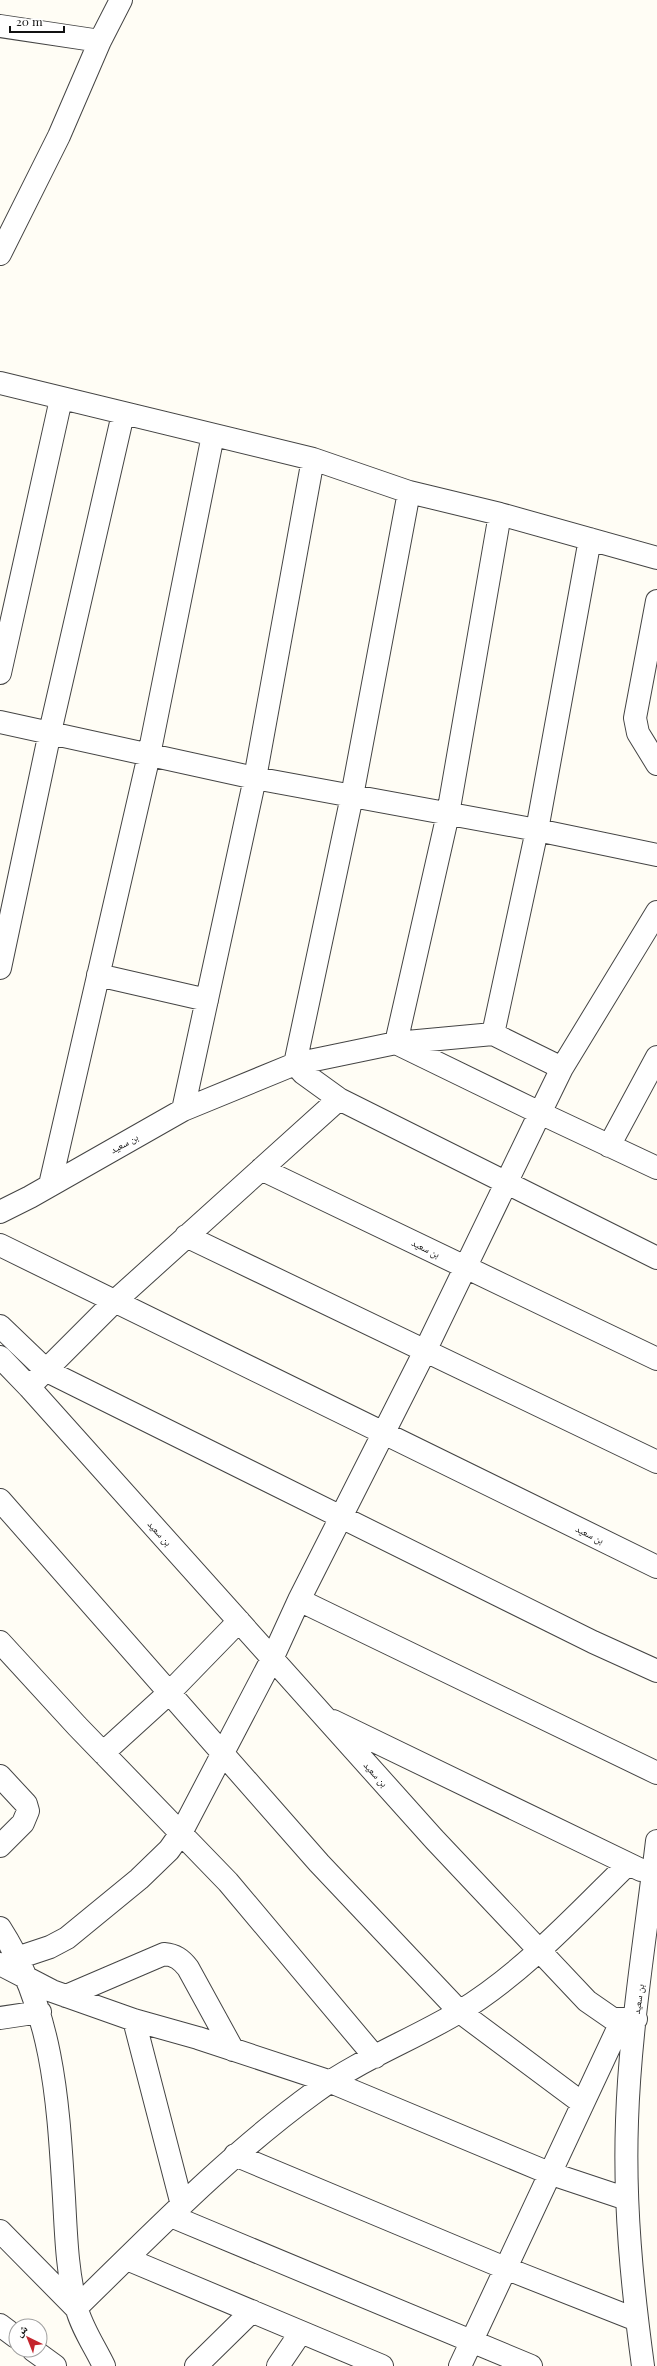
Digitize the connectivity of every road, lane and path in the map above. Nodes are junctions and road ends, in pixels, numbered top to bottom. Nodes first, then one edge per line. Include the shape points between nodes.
1 (121, 0) edge
2 (0, 26) edge
3 (100, 41) junction
4 (9, 219) edge
5 (0, 254) edge
6 (0, 382) edge
7 (62, 399) junction
8 (123, 414) junction
9 (214, 435) junction
10 (313, 459) junction
11 (409, 492) junction
12 (500, 514) junction
13 (590, 539) junction
14 (657, 558) edge
15 (657, 601) edge
16 (0, 673) edge
17 (0, 722) edge
18 (50, 732) junction
19 (149, 754) junction
20 (657, 764) edge
21 (255, 778) junction
22 (352, 796) junction
23 (448, 814) junction
24 (537, 830) junction
25 (657, 854) edge
26 (657, 912) edge
27 (0, 968) edge
28 (98, 975) junction
29 (207, 1000) junction
30 (493, 1034) junction
31 (396, 1042) junction
32 (657, 1057) edge
33 (295, 1064) junction
34 (562, 1068) junction
35 (339, 1099) junction
36 (183, 1110) junction
37 (540, 1113) junction
38 (609, 1146) junction
39 (657, 1168) edge
40 (261, 1169) junction
41 (50, 1185) junction
42 (507, 1185) junction
43 (0, 1212) edge
44 (186, 1236) junction
45 (0, 1245) edge
46 (657, 1258) edge
47 (466, 1267) junction
48 (114, 1302) junction
49 (0, 1326) edge
50 (425, 1351) junction
51 (0, 1357) edge
52 (657, 1359) edge
53 (46, 1371) junction
54 (29, 1387) junction
55 (383, 1433) junction
56 (657, 1462) edge
57 (0, 1500) edge
58 (340, 1517) junction
59 (657, 1567) edge
60 (299, 1600) junction
61 (239, 1621) junction
62 (0, 1642) edge
63 (272, 1659) junction
64 (657, 1671) edge
65 (169, 1693) junction
66 (323, 1716) junction
67 (104, 1753) junction
68 (222, 1754) junction
69 (657, 1773) edge
70 (0, 1776) edge
71 (181, 1833) junction
72 (657, 1841) edge
73 (0, 1846) edge
74 (628, 1864) junction
75 (653, 1876) junction
76 (0, 1928) edge
77 (540, 1951) junction
78 (9, 1961) edge
79 (28, 1979) junction
80 (66, 1996) junction
81 (40, 2012) junction
82 (460, 2012) junction
83 (0, 2018) edge
84 (629, 2019) junction
85 (134, 2020) junction
86 (233, 2050) junction
87 (375, 2056) junction
88 (331, 2082) junction
89 (582, 2103) junction
90 (235, 2155) junction
91 (549, 2173) junction
92 (627, 2200) junction
93 (177, 2210) junction
94 (0, 2231) edge
95 (126, 2259) junction
96 (505, 2268) junction
97 (76, 2308) junction
98 (252, 2311) junction
99 (637, 2320) junction
100 (301, 2332) junction
101 (472, 2342) junction
102 (44, 2358) edge
103 (376, 2365) edge
104 (55, 2366) edge
105 (104, 2366) edge
106 (196, 2366) edge
107 (278, 2366) edge
108 (460, 2366) edge
109 (532, 2366) edge
110 (643, 2366) edge

1 - 3 street
2 - 3 street
3 - 4 street via 59,136
4 - 5 street
6 - 7 street
7 - 8 street
7 - 16 street
8 - 9 street
8 - 18 street
9 - 10 street
9 - 19 street
10 - 11 street
10 - 21 street
11 - 12 street
11 - 22 street
12 - 13 street
12 - 23 street
13 - 14 street
13 - 24 street
15 - 20 street via 635,718 638,733
17 - 18 street
18 - 19 street
18 - 27 street
19 - 21 street
19 - 28 street
21 - 22 street
21 - 29 street
22 - 23 street
22 - 33 street
23 - 24 street
23 - 31 street
24 - 25 street
24 - 30 street
26 - 34 street
28 - 29 street
28 - 41 street
29 - 36 street
30 - 31 street, بن سعيد
30 - 34 street
31 - 33 street, بن سعيد
31 - 37 street
32 - 38 street
33 - 35 street via 303,1073
33 - 36 street, بن سعيد
34 - 37 street
35 - 40 street
35 - 42 street
36 - 41 street, بن سعيد
37 - 38 street
37 - 42 street
38 - 39 street
40 - 44 street
40 - 47 street, بن سعيد
41 - 43 street, بن سعيد
42 - 46 street
42 - 47 street
44 - 48 street
44 - 50 street
45 - 48 street, بن سعيد
47 - 50 street
47 - 52 street, بن سعيد
48 - 53 street
48 - 55 street, بن سعيد
49 - 53 street
50 - 55 street
50 - 56 street
51 - 54 street, بن سعيد
53 - 54 street
53 - 58 street
54 - 61 street, بن سعيد
55 - 58 street
55 - 59 street, بن سعيد
57 - 65 street
58 - 60 street
58 - 64 street
60 - 63 street
60 - 69 street
61 - 63 street, بن سعيد
61 - 65 street
62 - 67 street
63 - 66 street, بن سعيد
63 - 68 street
65 - 67 street
65 - 68 street
66 - 74 street
66 - 77 street, بن سعيد
67 - 71 street
68 - 71 street
68 - 82 street via 319,1863
70 - 73 street via 26,1804 28,1812 23,1823
71 - 78 street via 169,1850 139,1879 67,1938 50,1947
71 - 87 street via 228,1882
72 - 75 street, بن سعيد
74 - 75 street
74 - 77 street
75 - 84 street, بن سعيد
76 - 78 street
77 - 82 street
77 - 84 street, بن سعيد via 592,2006 606,2016
78 - 79 street
79 - 80 street
79 - 81 street
80 - 85 street
80 - 86 street via 164,1954 172,1954 181,1959 188,1968
81 - 83 street
81 - 97 street via 49,2044 59,2118 69,2275
82 - 87 street
82 - 89 street
84 - 89 street
84 - 92 street
85 - 86 street
85 - 93 street
86 - 88 street
87 - 88 street
88 - 90 street via 316,2090
88 - 91 street
89 - 91 street
90 - 93 street
90 - 96 street
91 - 92 street
91 - 96 street
92 - 99 street via 630,2266
93 - 95 street
93 - 101 street
94 - 97 street
95 - 97 street
95 - 98 street
96 - 99 street
96 - 101 street
97 - 105 street
98 - 100 street
98 - 106 street
99 - 110 street
100 - 103 street
100 - 107 street
101 - 108 street
101 - 109 street
102 - 104 street

